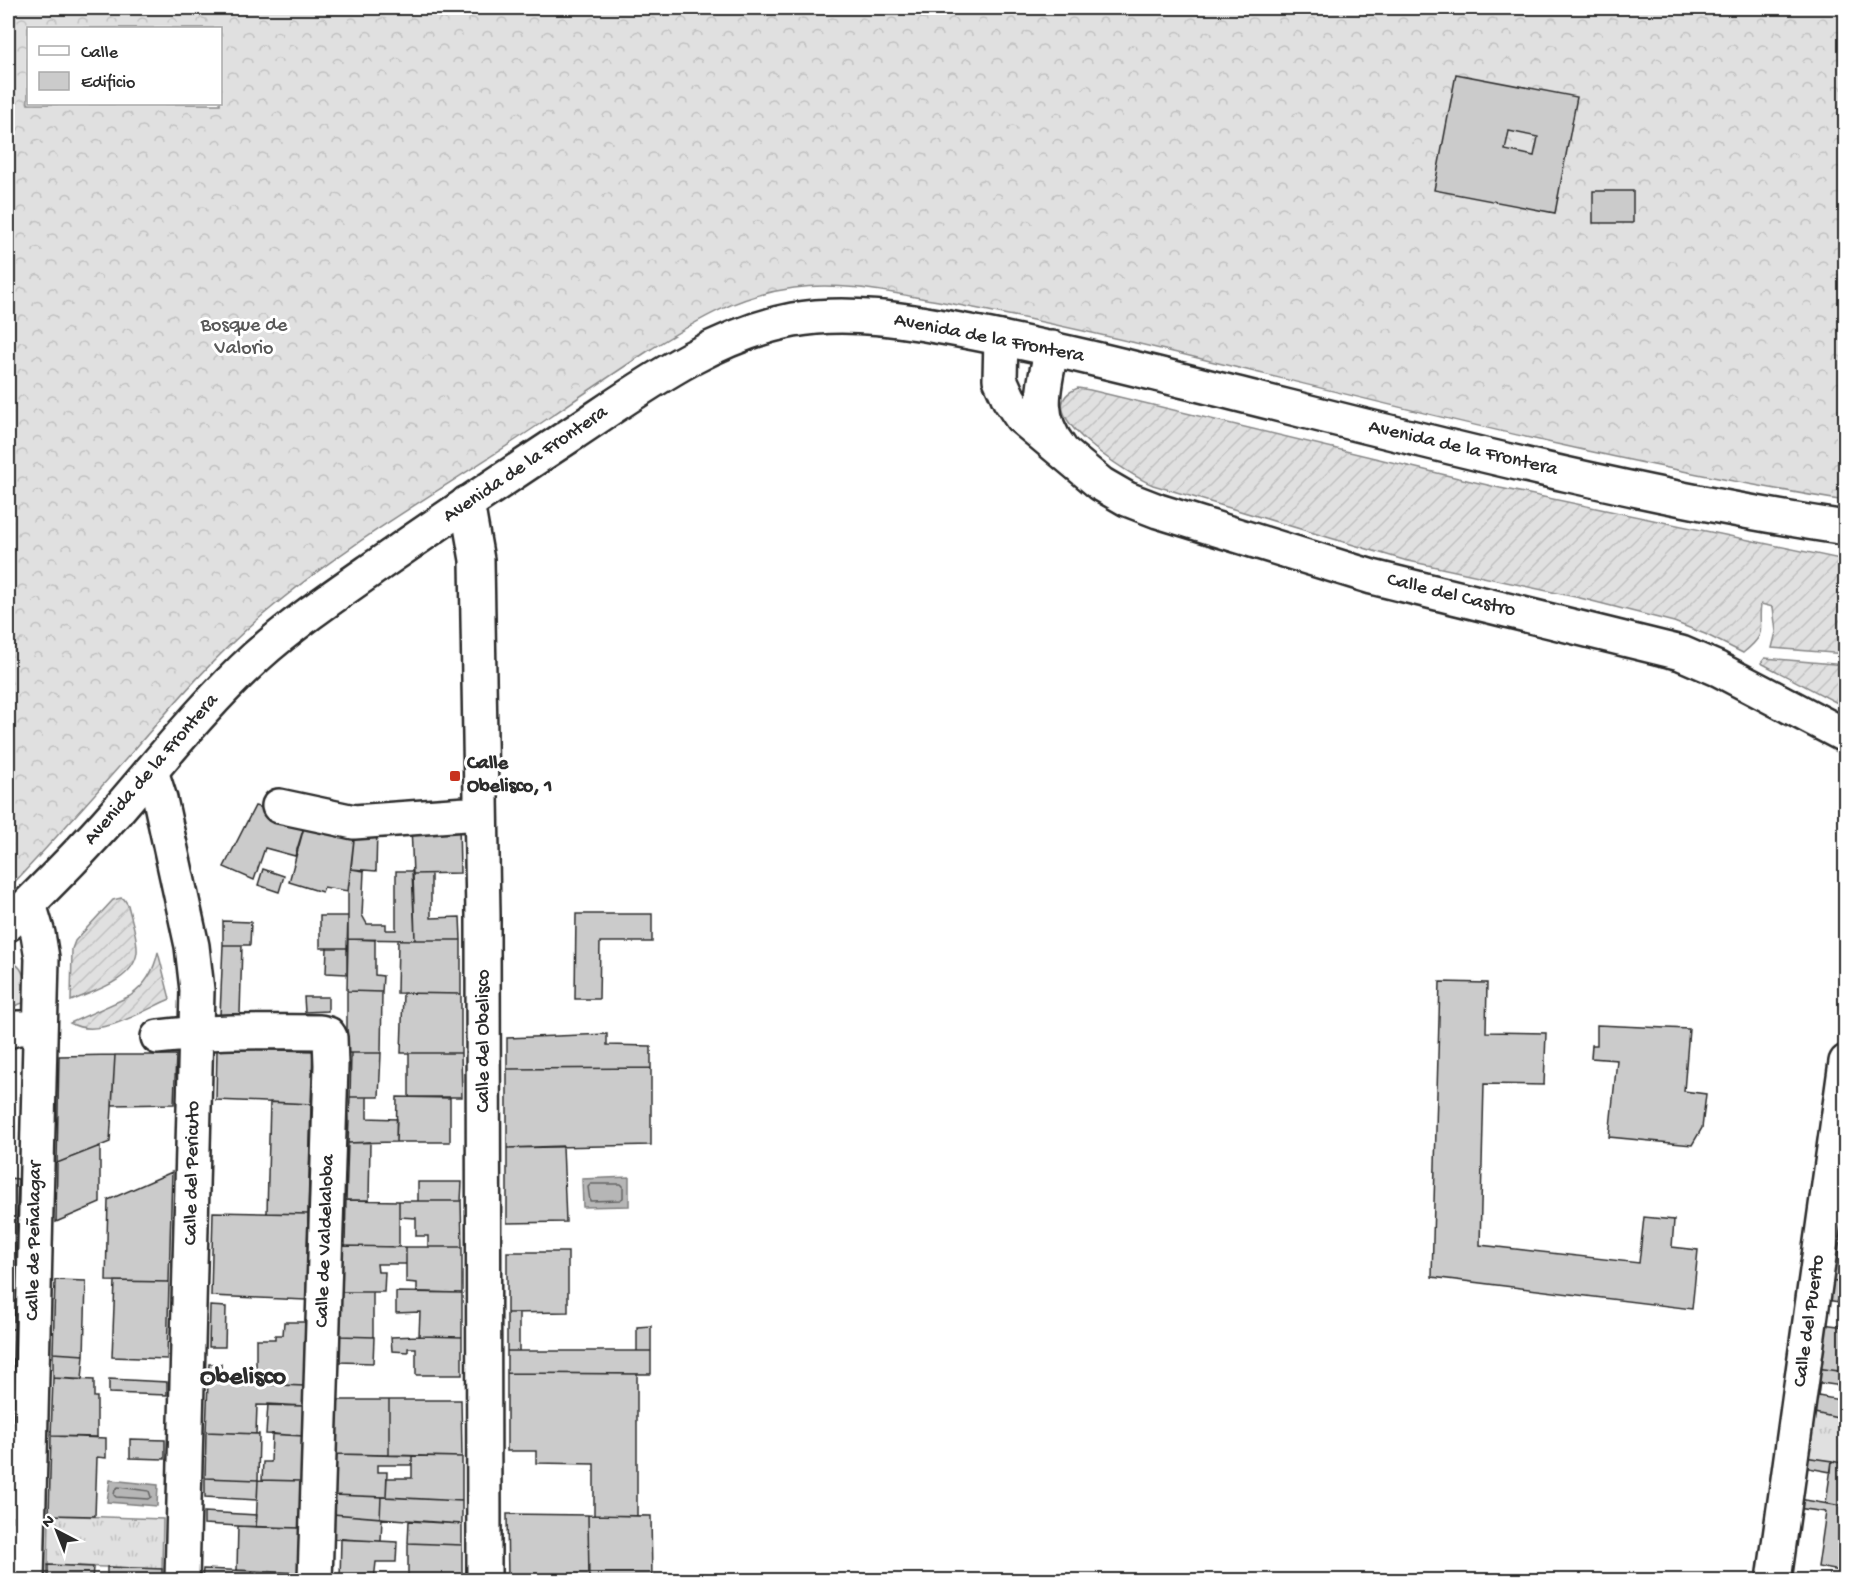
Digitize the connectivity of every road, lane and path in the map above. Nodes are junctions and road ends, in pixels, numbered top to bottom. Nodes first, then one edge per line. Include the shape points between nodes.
1 (1001, 338) junction
2 (1052, 348) junction
3 (1061, 449) junction
4 (467, 503) junction
5 (1845, 528) edge
6 (1845, 736) edge
7 (151, 771) junction
8 (279, 806) dead end
9 (480, 813) junction
10 (18, 914) edge
11 (40, 1028) junction
12 (8, 1031) edge
13 (196, 1032) junction
14 (158, 1037) dead end
15 (1845, 1062) edge
16 (27, 1581) edge
17 (182, 1581) edge
18 (315, 1581) edge
19 (484, 1581) edge
20 (1774, 1581) edge

1 - 2 main road, Avenida de la Frontera
1 - 3 main road, Calle del Castro via 1000,379 1008,399 1029,425
1 - 4 main road, Avenida de la Frontera via 937,326 848,317 811,318 760,328 691,359
2 - 3 main road, Calle del Castro via 1043,416
2 - 5 main road, Avenida de la Frontera via 1515,462
3 - 6 main road, Calle del Castro via 1111,491 1158,511 1372,577 1681,653
4 - 7 main road, Avenida de la Frontera via 274,642 207,706
4 - 9 main road, Calle del Obelisco via 477,560
7 - 10 main road, Avenida de la Frontera
7 - 13 main road, Calle del Pericuto via 194,959
8 - 9 main road via 354,822
9 - 19 main road, Calle del Obelisco
10 - 11 main road, Calle de Peñalagar via 40,946
11 - 12 main road
11 - 16 main road, Calle de Peñalagar
13 - 14 main road
13 - 17 main road, Calle del Pericuto
13 - 18 main road, Calle de Valdelaloba via 320,1032 328,1034 331,1041
15 - 20 main road, Calle del Puerto

